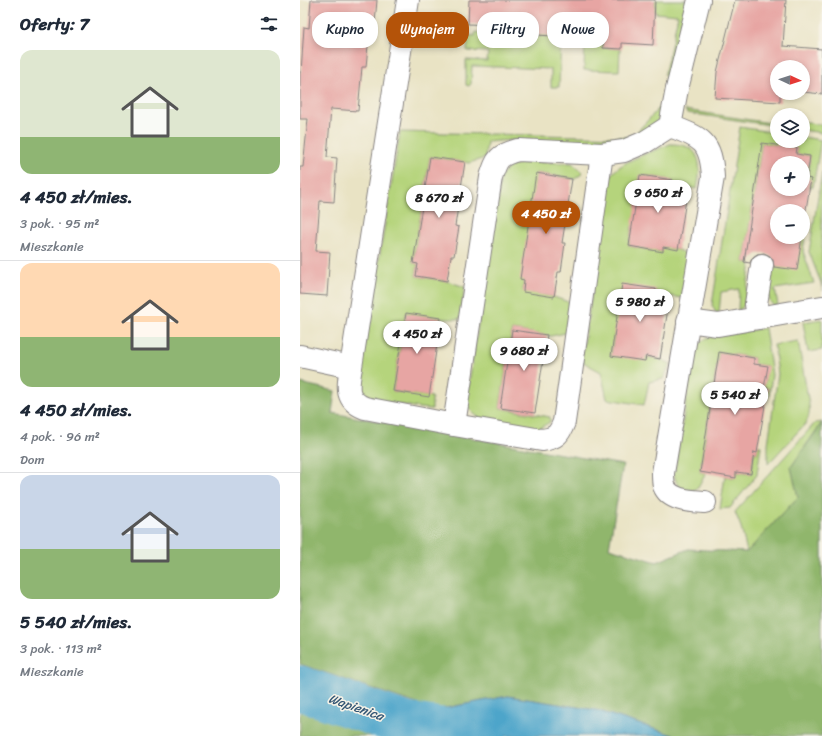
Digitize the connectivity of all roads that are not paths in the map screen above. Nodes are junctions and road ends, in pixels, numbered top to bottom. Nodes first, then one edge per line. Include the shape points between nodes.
1 (408, 0) edge
2 (699, 0) edge
3 (670, 126) junction
4 (602, 154) junction
5 (762, 265) dead end
6 (822, 307) edge
7 (758, 318) junction
8 (688, 321) junction
9 (300, 356) edge
10 (351, 366) junction
11 (454, 425) junction
12 (705, 502) dead end

1 - 10 lane
2 - 3 lane
3 - 4 lane via 645,142 624,151
3 - 8 lane via 693,135 707,146 712,159 713,177
4 - 11 lane via 518,150 505,153 497,161 491,177
4 - 11 lane via 564,422 560,432 552,439 542,440
5 - 7 lane via 756,304
6 - 7 lane
7 - 8 lane via 718,325
8 - 12 lane via 663,473 664,485 670,495 682,500
9 - 10 lane
10 - 11 lane via 349,392 357,405

